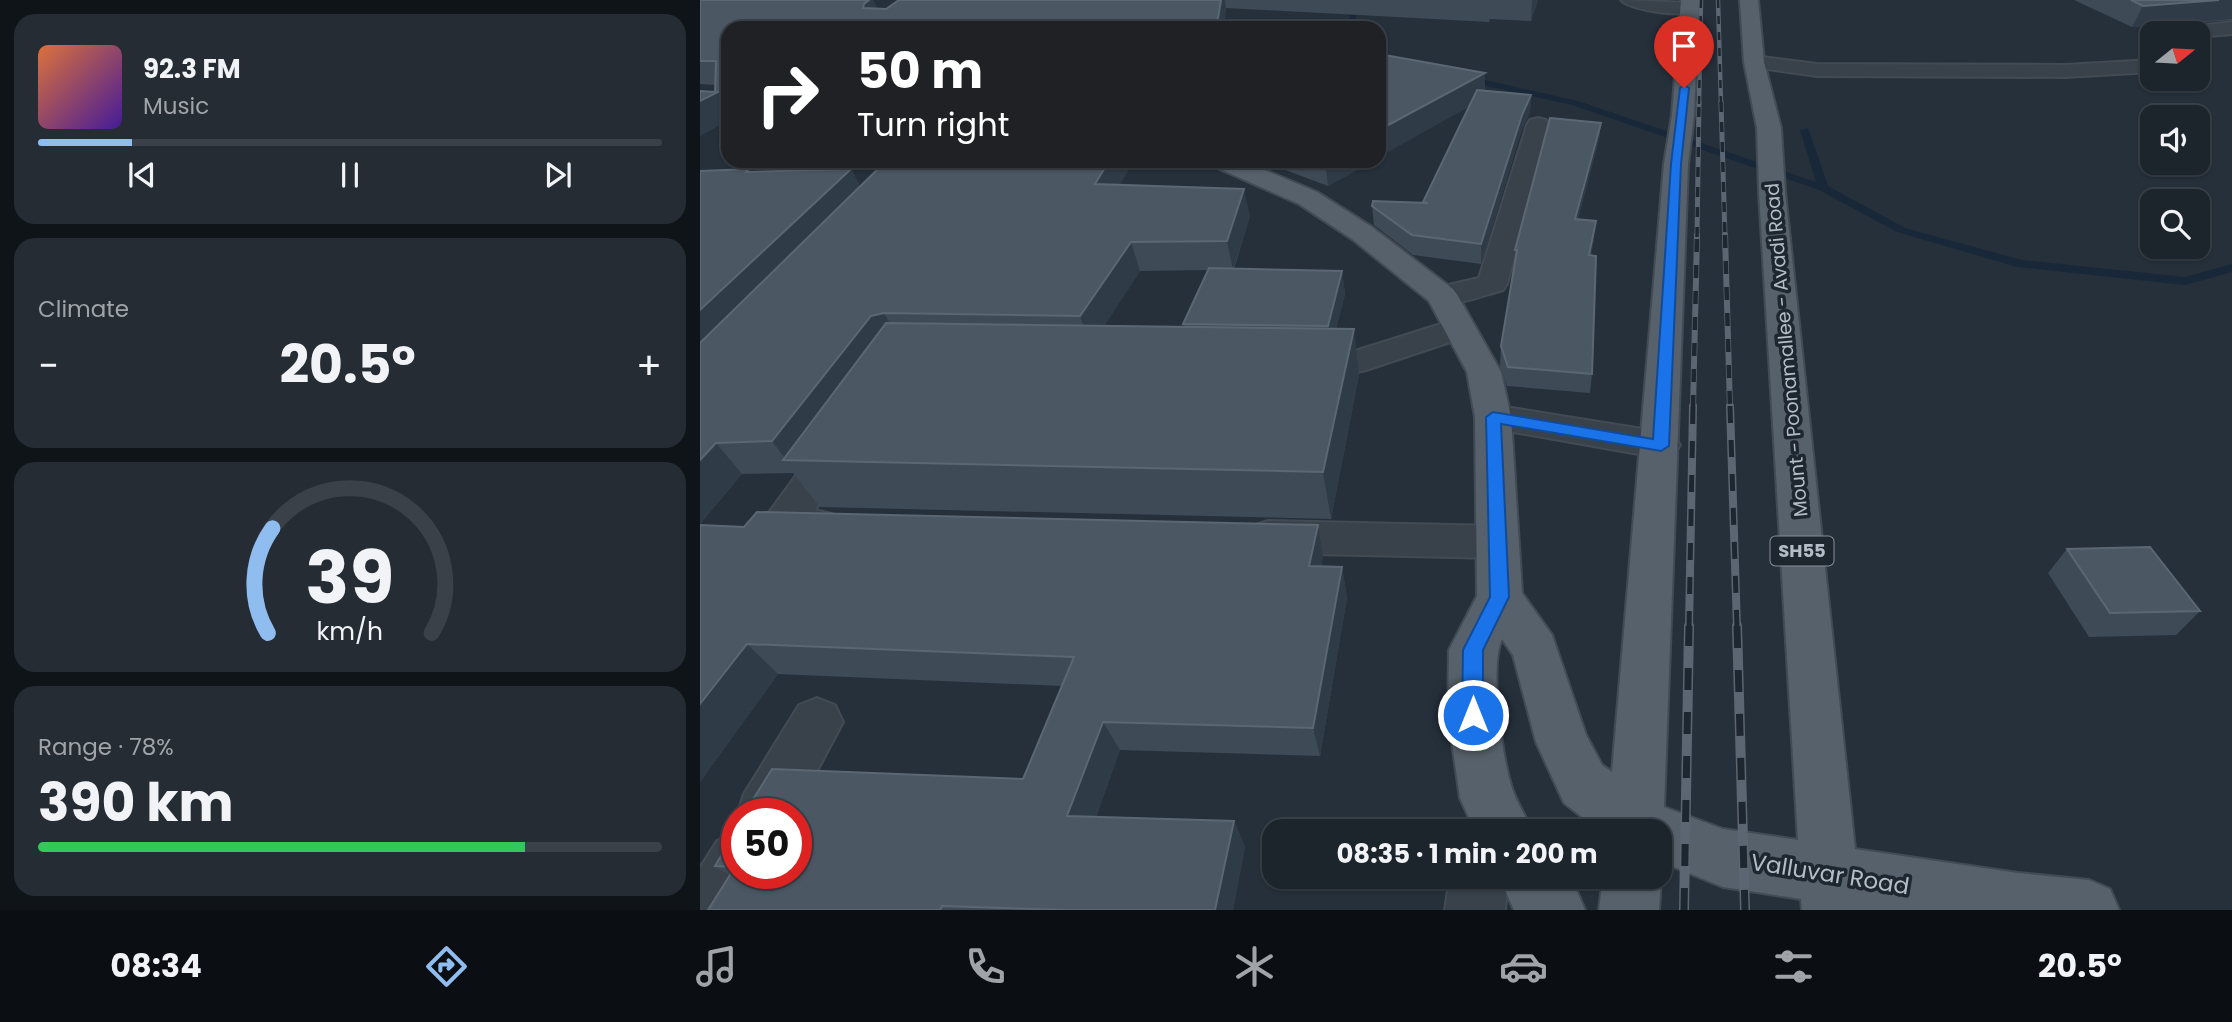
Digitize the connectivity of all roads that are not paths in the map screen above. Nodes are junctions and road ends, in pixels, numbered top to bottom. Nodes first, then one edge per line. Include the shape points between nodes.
1 (1630, 0) edge
2 (1749, 0) edge
3 (1690, 4) edge
4 (2232, 28) edge
5 (2210, 30) edge
6 (1754, 62) junction
7 (2140, 67) edge
8 (1538, 125) dead end
9 (1238, 168) edge
10 (1451, 312) junction
11 (1272, 362) edge
12 (1493, 417) junction
13 (854, 423) edge
14 (1661, 446) junction
15 (853, 526) edge
16 (1228, 536) edge
17 (1497, 542) junction
18 (1500, 597) junction
19 (817, 722) dead end
20 (773, 798) edge
21 (1492, 819) edge
22 (1621, 819) edge
23 (1644, 819) edge
24 (1672, 846) edge
25 (721, 889) edge
26 (1478, 889) edge
27 (1535, 889) edge
28 (1633, 889) edge
29 (1831, 892) edge
30 (709, 910) edge
31 (1475, 910) edge
32 (1555, 910) edge
33 (1629, 910) edge
34 (2089, 910) edge

1 - 3 street via 1642,5
2 - 6 main road, Mount - Poonamallee - Avadi Road / SH55
3 - 14 main road
4 - 5 street
6 - 7 street via 1831,70 2065,71
6 - 29 main road, Mount - Poonamallee - Avadi Road / SH55 via 1769,128
8 - 10 street via 1493,284
9 - 10 main road via 1308,198 1362,233
10 - 11 street via 1354,363
10 - 12 main road via 1484,372
12 - 14 street
12 - 17 main road
13 - 15 street via 783,525
14 - 23 main road
16 - 17 street
17 - 18 main road
18 - 21 main road via 1473,650 1473,715
18 - 22 main road, Valluvar Road via 1535,649 1562,742 1583,784
19 - 20 street
24 - 29 main road, Valluvar Road
25 - 30 street
26 - 31 street
27 - 32 main road
28 - 33 main road
29 - 34 main road, Valluvar Road

